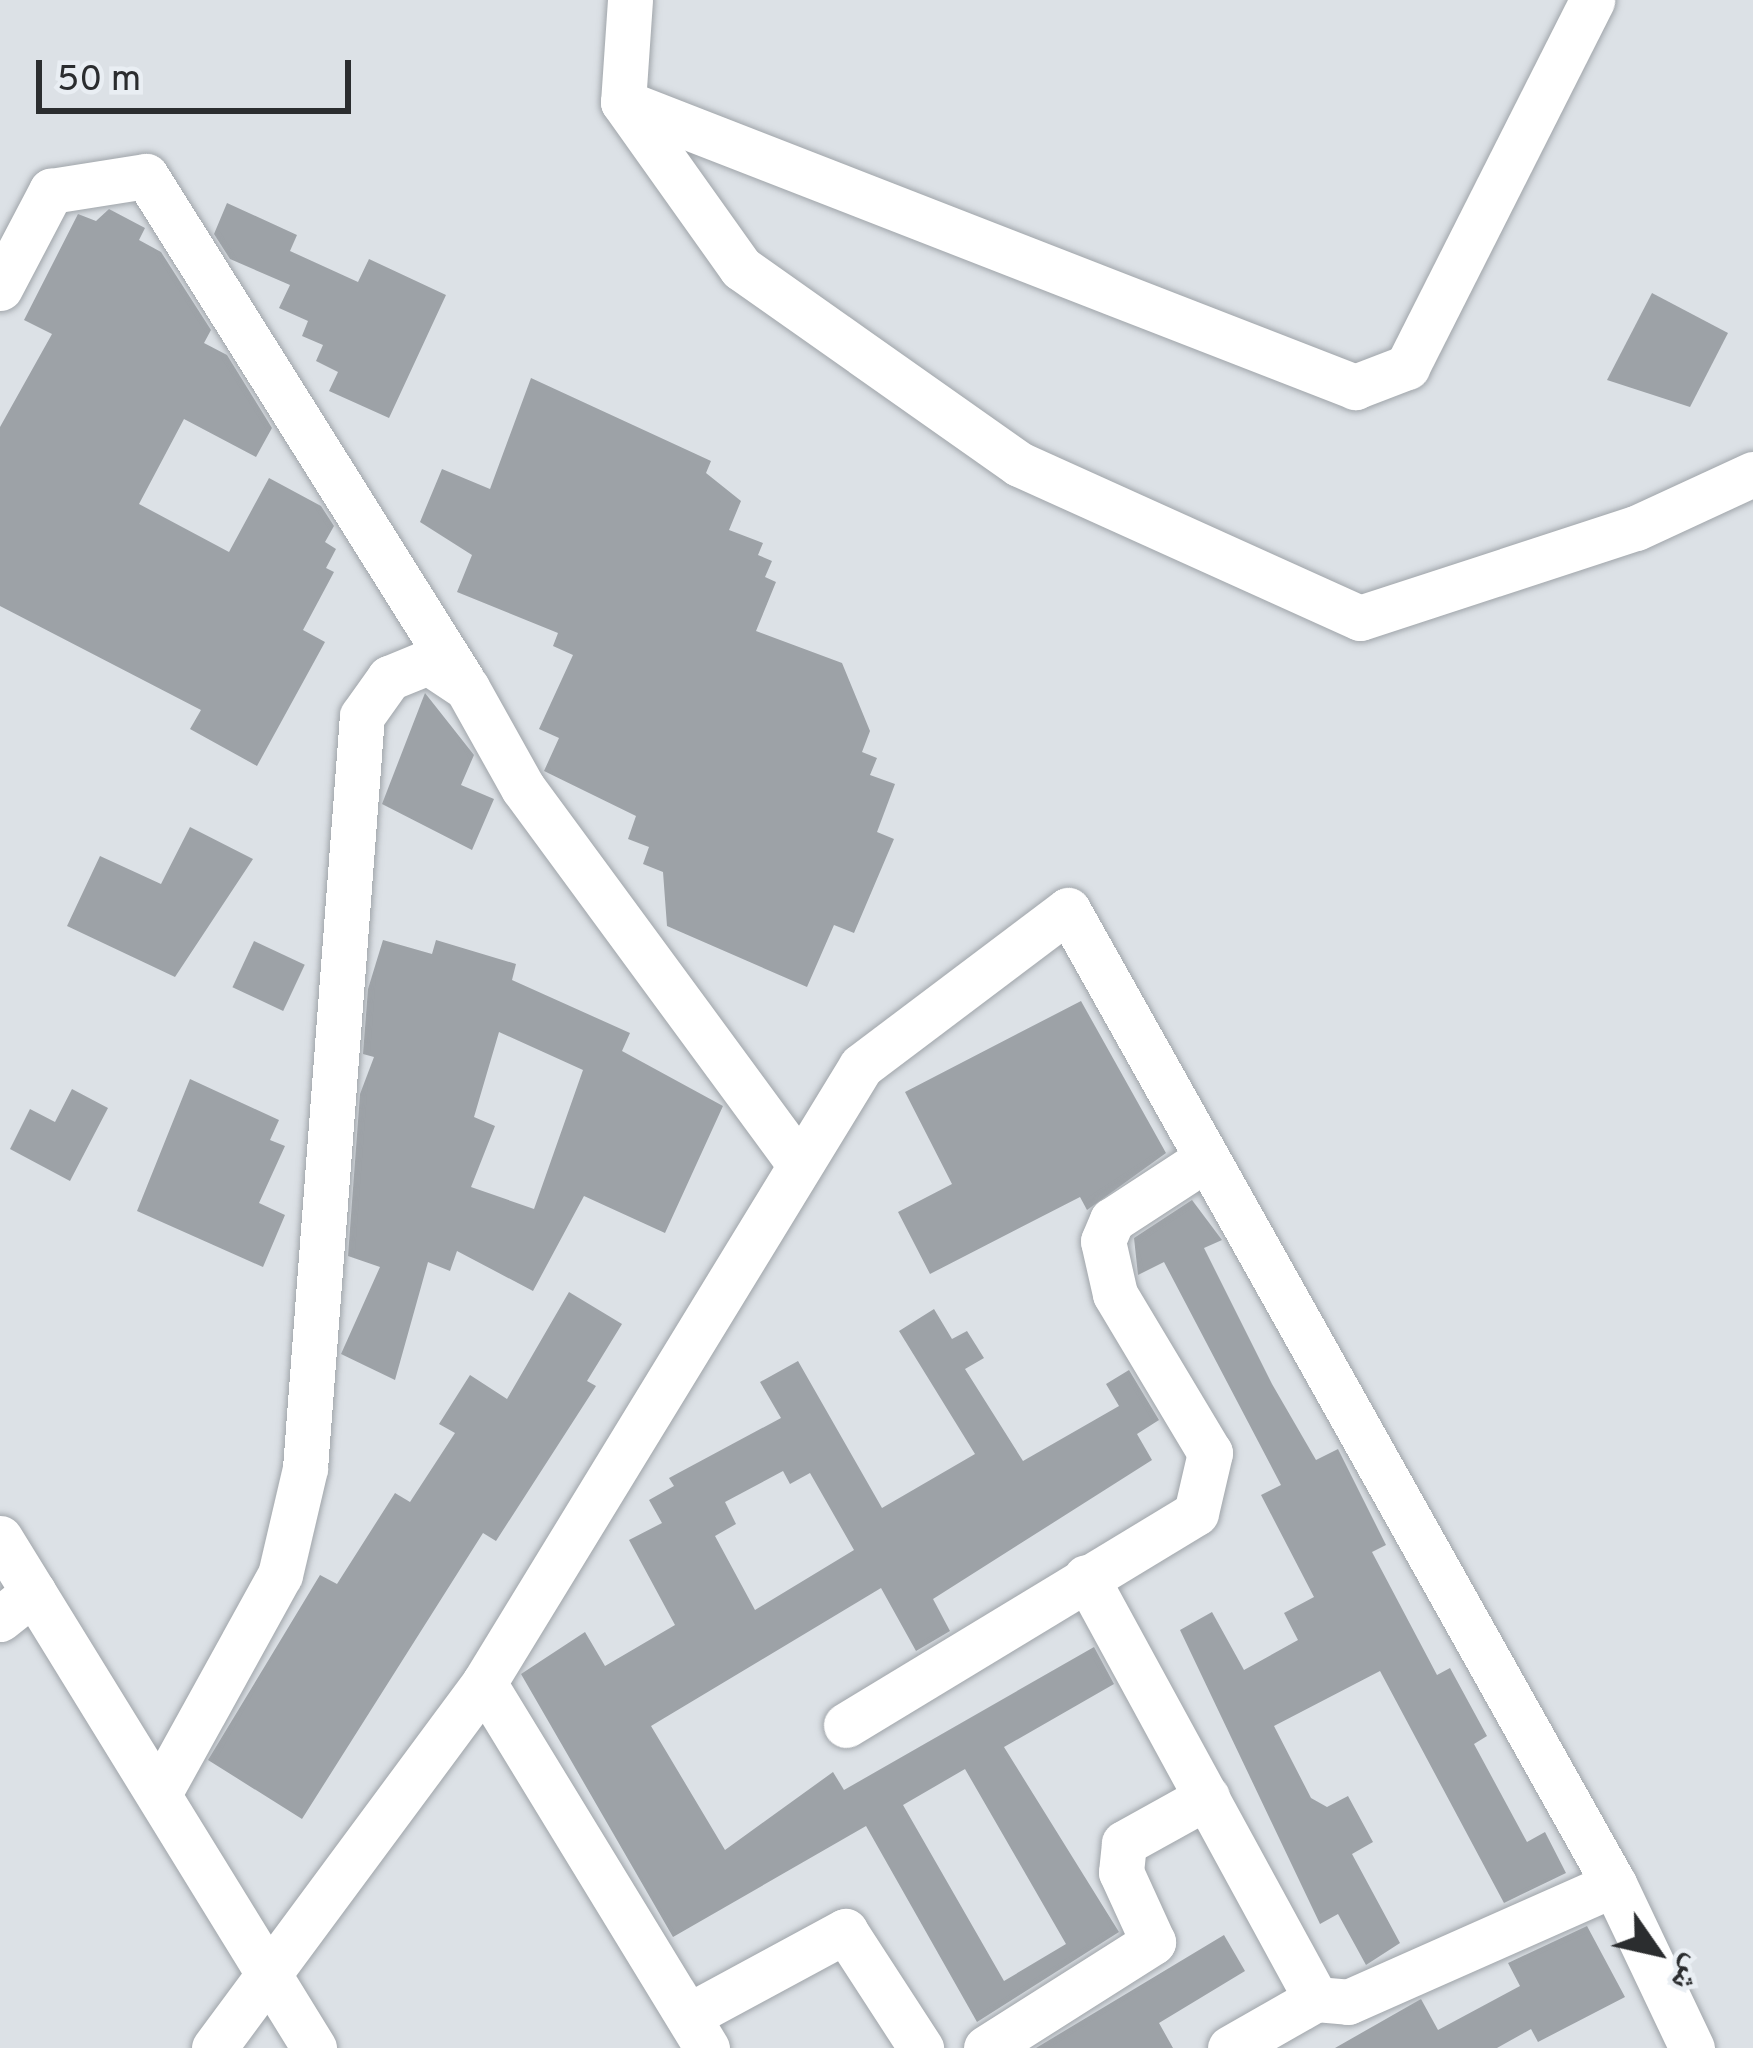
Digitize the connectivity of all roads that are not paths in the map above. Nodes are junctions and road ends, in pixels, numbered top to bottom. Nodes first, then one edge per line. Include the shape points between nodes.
1 (630, 0) edge
2 (1592, 0) edge
3 (623, 102) junction
4 (0, 288) edge
5 (1753, 474) edge
6 (467, 688) junction
7 (1204, 1160) junction
8 (798, 1162) junction
9 (0, 1538) edge
10 (1086, 1577) junction
11 (17, 1605) edge
12 (484, 1683) junction
13 (847, 1725) dead end
14 (160, 1792) junction
15 (1207, 1797) junction
16 (1614, 1884) junction
17 (269, 1964) junction
18 (1316, 1999) junction
19 (698, 2032) edge
20 (214, 2048) edge
21 (314, 2048) edge
22 (921, 2048) edge
23 (986, 2048) edge
24 (1230, 2048) edge
25 (1692, 2048) edge

1 - 3 street
2 - 3 street via 1407,367 1355,387
3 - 5 street via 741,268 1019,464 1360,618 1636,528
4 - 6 street via 51,191 146,176
6 - 8 street via 523,788
6 - 14 street via 428,662 389,678 362,716 304,1468 280,1574
7 - 8 street via 1068,910 860,1066
7 - 10 street via 1112,1220 1103,1241 1115,1294 1210,1453 1208,1480 1196,1513
7 - 16 street
8 - 12 street
9 - 11 street
10 - 13 street
10 - 15 street
11 - 14 street
12 - 17 street
12 - 19 street
14 - 17 street
15 - 18 street
15 - 23 street via 1124,1843 1121,1872 1153,1942
16 - 18 street via 1348,2002
16 - 25 street
17 - 20 street
17 - 21 street
18 - 24 street
19 - 22 street via 845,1931

